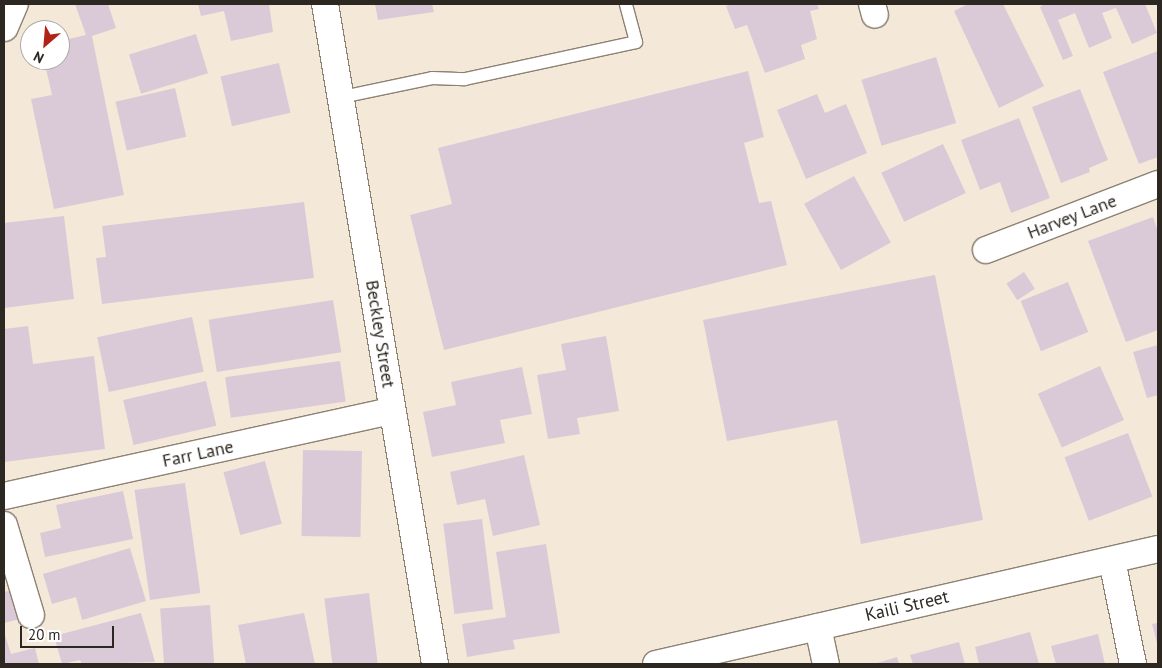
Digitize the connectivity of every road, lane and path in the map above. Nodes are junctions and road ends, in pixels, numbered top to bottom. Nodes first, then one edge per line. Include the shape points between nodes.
1 (14, 4) edge
2 (325, 4) edge
3 (626, 4) edge
4 (4, 27) edge
5 (342, 97) junction
6 (1158, 184) edge
7 (986, 250) dead end
8 (392, 411) junction
9 (4, 496) edge
10 (4, 525) edge
11 (1158, 549) edge
12 (1112, 560) junction
13 (31, 615) dead end
14 (818, 627) junction
15 (435, 664) edge
16 (656, 664) edge
17 (826, 664) edge
18 (1133, 664) edge

1 - 4 main road
2 - 5 street, Beckley Street
3 - 5 lane via 636,42 465,79 432,78
5 - 8 street, Beckley Street
6 - 7 street, Harvey Lane
8 - 9 street, Farr Lane
8 - 15 street, Beckley Street
10 - 13 street
11 - 12 street, Kaili Street
12 - 14 street, Kaili Street
12 - 18 street
14 - 16 street, Kaili Street
14 - 17 street

